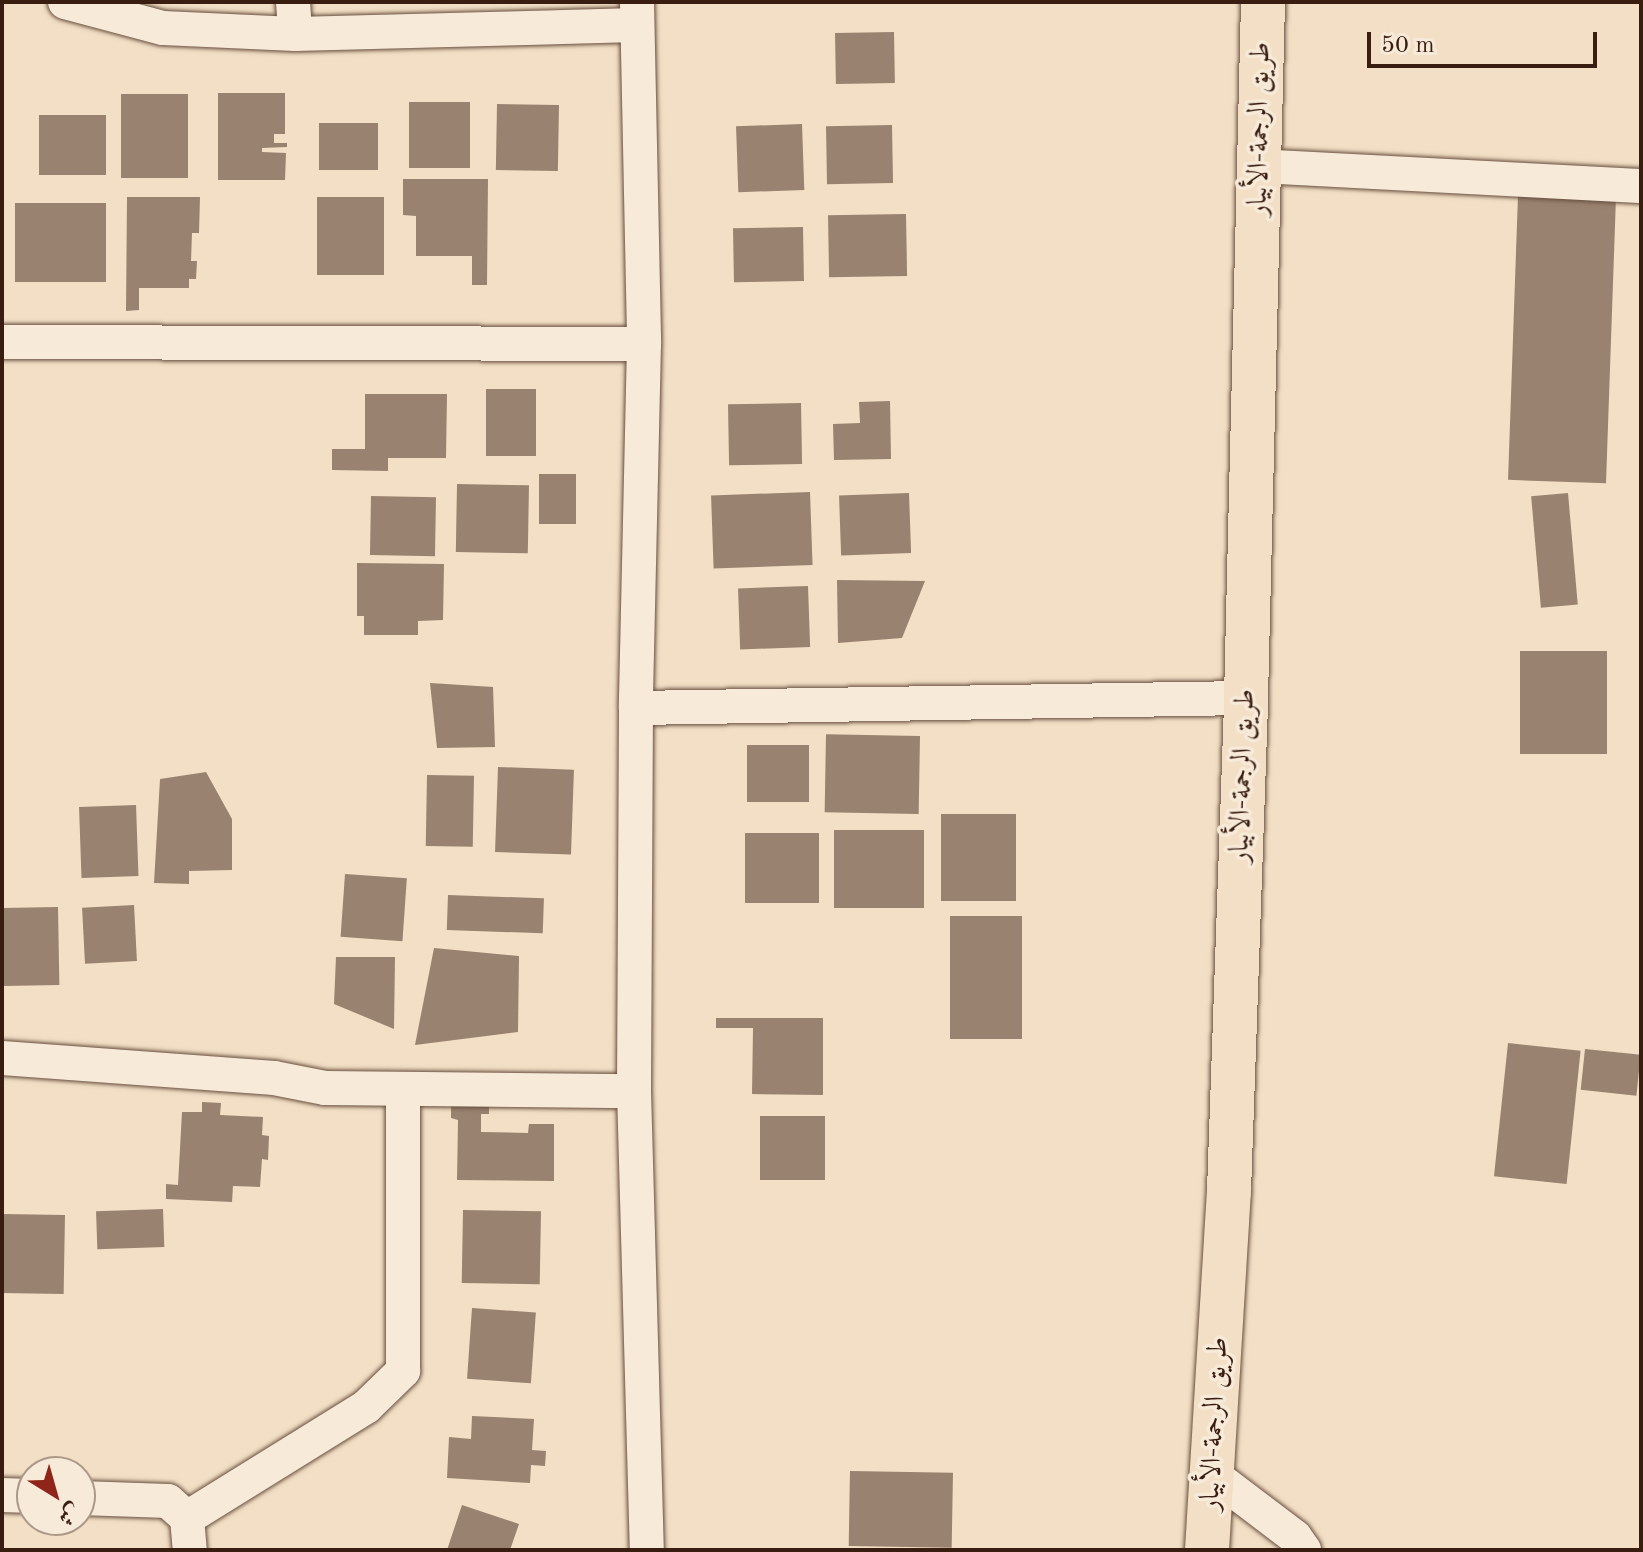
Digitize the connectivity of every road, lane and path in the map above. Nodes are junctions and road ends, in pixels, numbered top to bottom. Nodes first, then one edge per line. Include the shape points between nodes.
1 (65, 2) edge
2 (1263, 2) edge
3 (637, 14) edge
4 (294, 18) edge
5 (1258, 166) junction
6 (1641, 186) edge
7 (2, 342) edge
8 (644, 344) junction
9 (1246, 698) junction
10 (636, 708) junction
11 (2, 1058) edge
12 (403, 1090) junction
13 (634, 1091) junction
14 (1212, 1474) junction
15 (96, 1499) edge
16 (188, 1534) edge
17 (647, 1550) edge
18 (1207, 1550) edge
19 (1304, 1550) edge

1 - 4 street via 163,28
2 - 5 highway, طريق الرجمة-الأبيار
3 - 4 street
3 - 8 street
5 - 6 street
5 - 9 highway, طريق الرجمة-الأبيار
7 - 8 street
8 - 10 street
9 - 10 street
9 - 14 highway, طريق الرجمة-الأبيار via 1229,1191
10 - 13 street
11 - 12 street via 274,1078 325,1088
12 - 13 street
12 - 16 street via 403,1371 366,1407
13 - 17 street
14 - 18 highway, طريق الرجمة-الأبيار
14 - 19 street via 1295,1537
15 - 16 street via 168,1501

